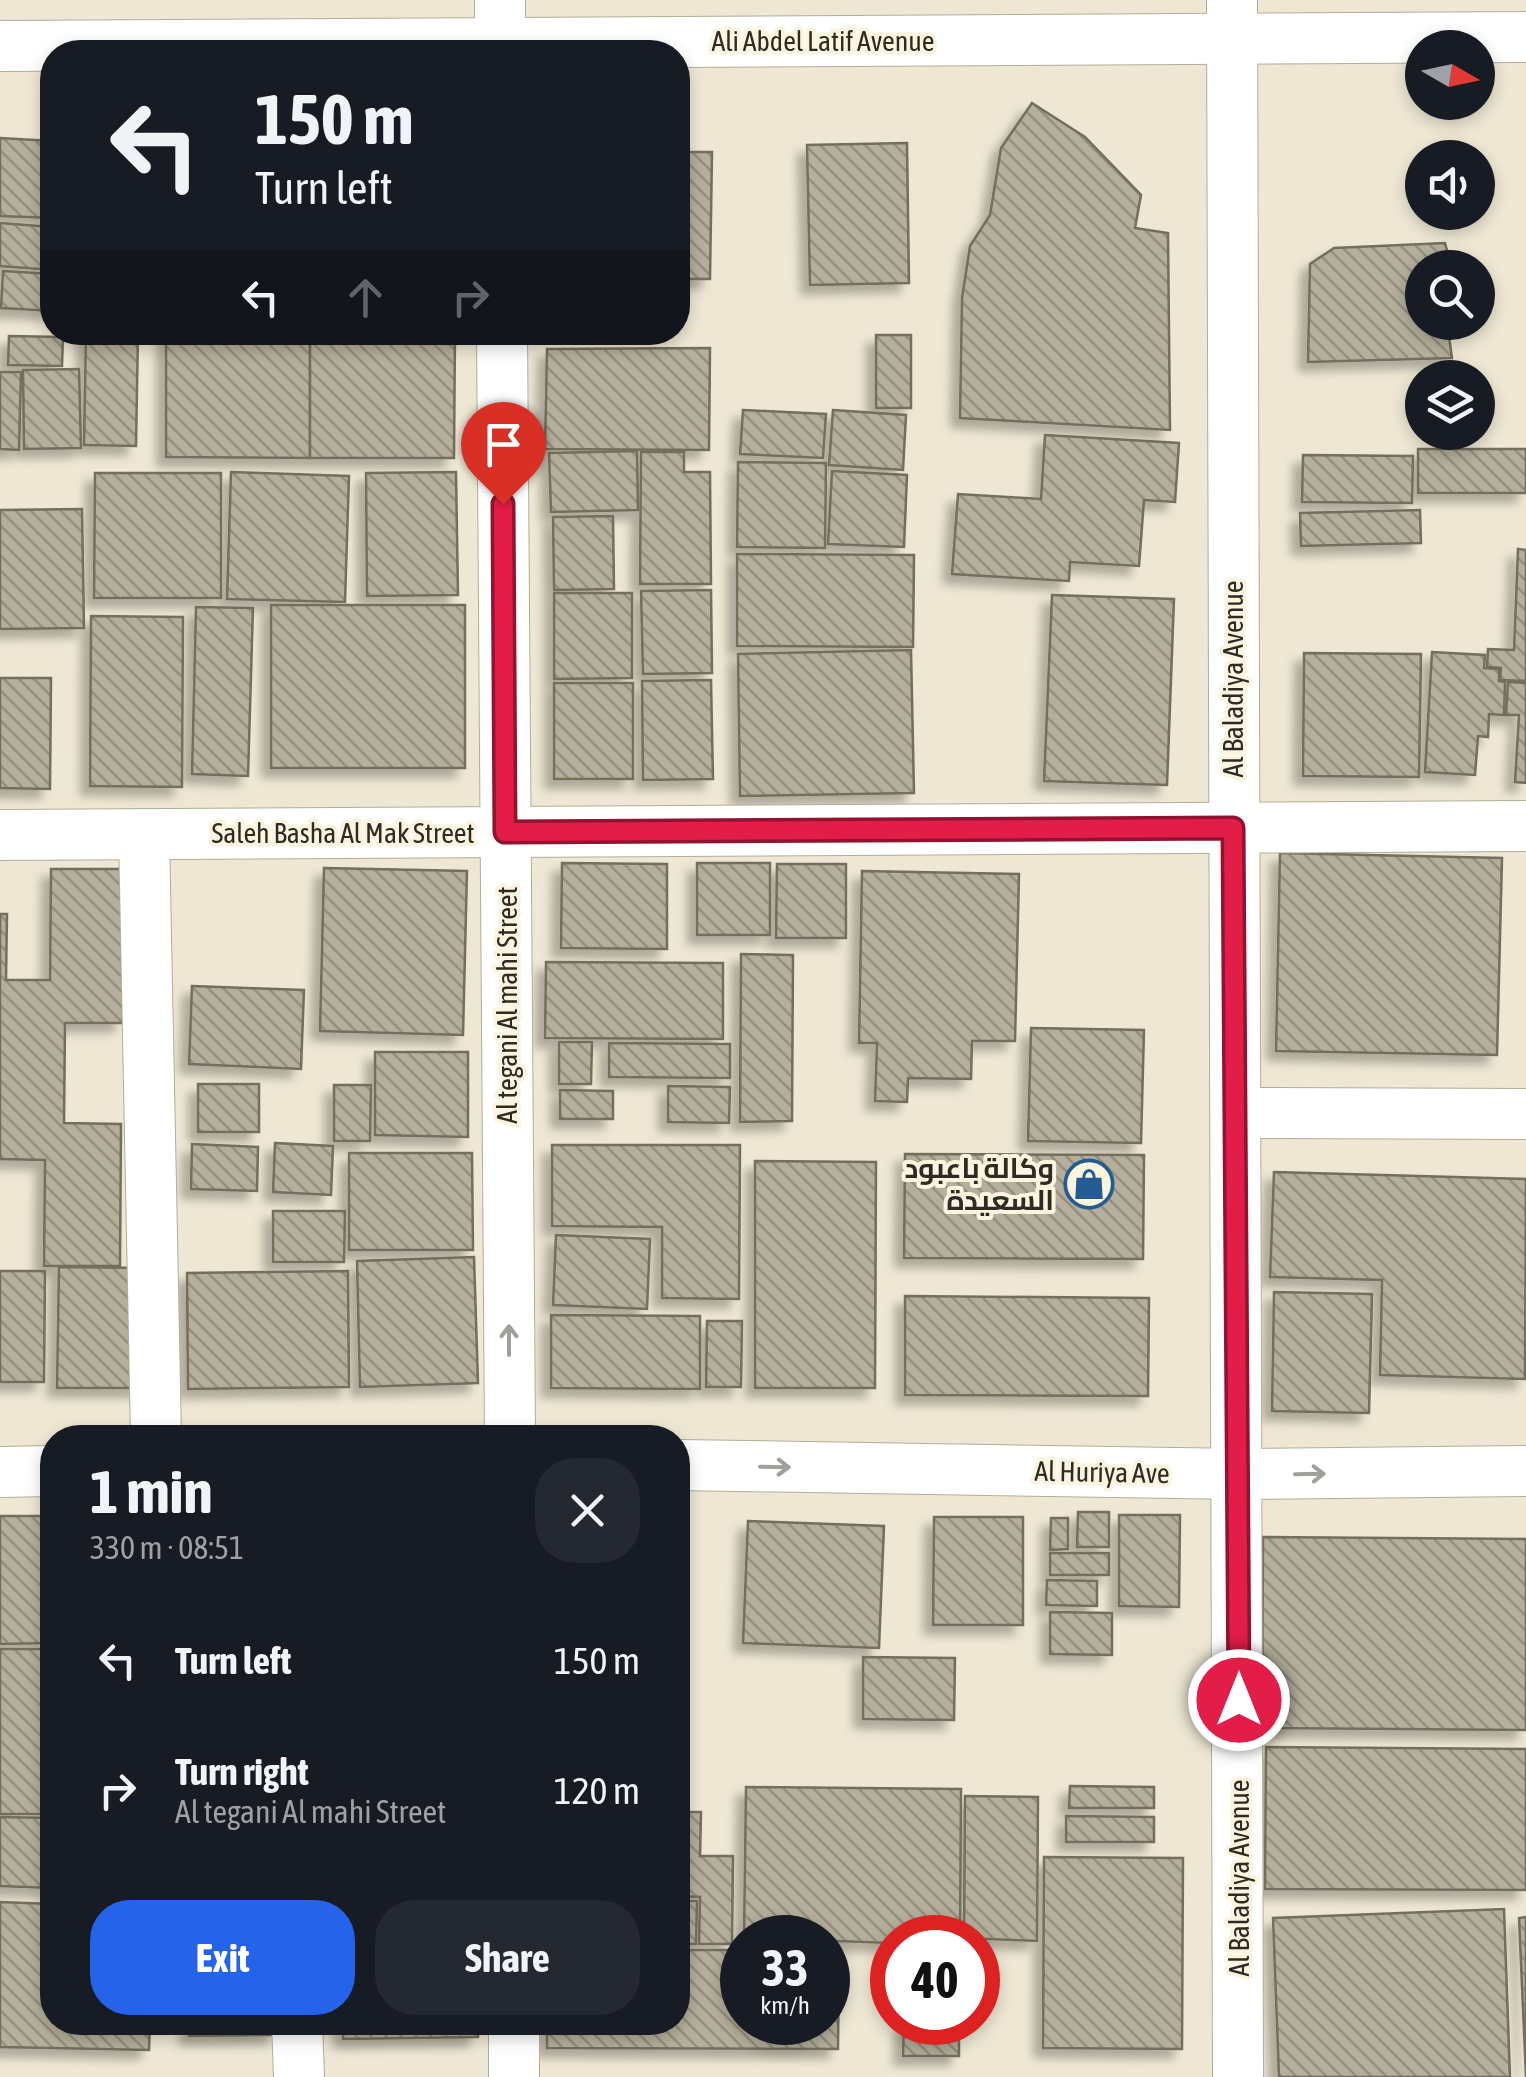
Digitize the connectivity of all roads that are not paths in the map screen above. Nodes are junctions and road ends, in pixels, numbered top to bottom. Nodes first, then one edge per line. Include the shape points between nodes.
1 (1232, 20) edge
2 (500, 32) edge
3 (1526, 37) edge
4 (214, 40) edge
5 (40, 45) edge
6 (0, 46) edge
7 (502, 345) edge
8 (1526, 826) edge
9 (1233, 828) junction
10 (505, 832) junction
11 (144, 834) junction
12 (0, 835) edge
13 (1236, 1113) junction
14 (1526, 1114) edge
15 (156, 1425) edge
16 (510, 1425) edge
17 (690, 1466) edge
18 (40, 1471) edge
19 (1526, 1471) edge
20 (0, 1472) edge
21 (1240, 1474) junction
22 (297, 2035) edge
23 (514, 2035) edge
24 (298, 2077) edge
25 (514, 2077) edge
26 (1238, 2077) edge

1 - 2 street, Ali Abdel Latif Avenue
1 - 3 street, Ali Abdel Latif Avenue
1 - 9 street, Al Baladiya Avenue
2 - 4 street, Ali Abdel Latif Avenue
5 - 6 street, Ali Abdel Latif Avenue
7 - 10 street, Al tegani Al mahi Street
8 - 9 street, Saleh Basha Al Mak Street
9 - 10 street, Saleh Basha Al Mak Street
9 - 13 street, Al Baladiya Avenue
10 - 11 street, Saleh Basha Al Mak Street
16 -> 10 street, Al tegani Al mahi Street
11 - 12 street, Saleh Basha Al Mak Street
11 - 15 street
13 - 14 street
13 - 21 street, Al Baladiya Avenue
17 -> 21 street, Al Huriya Ave
18 - 20 street
21 -> 19 street, Al Huriya Ave
21 - 26 street, Al Baladiya Avenue
22 - 24 street
23 - 25 street

